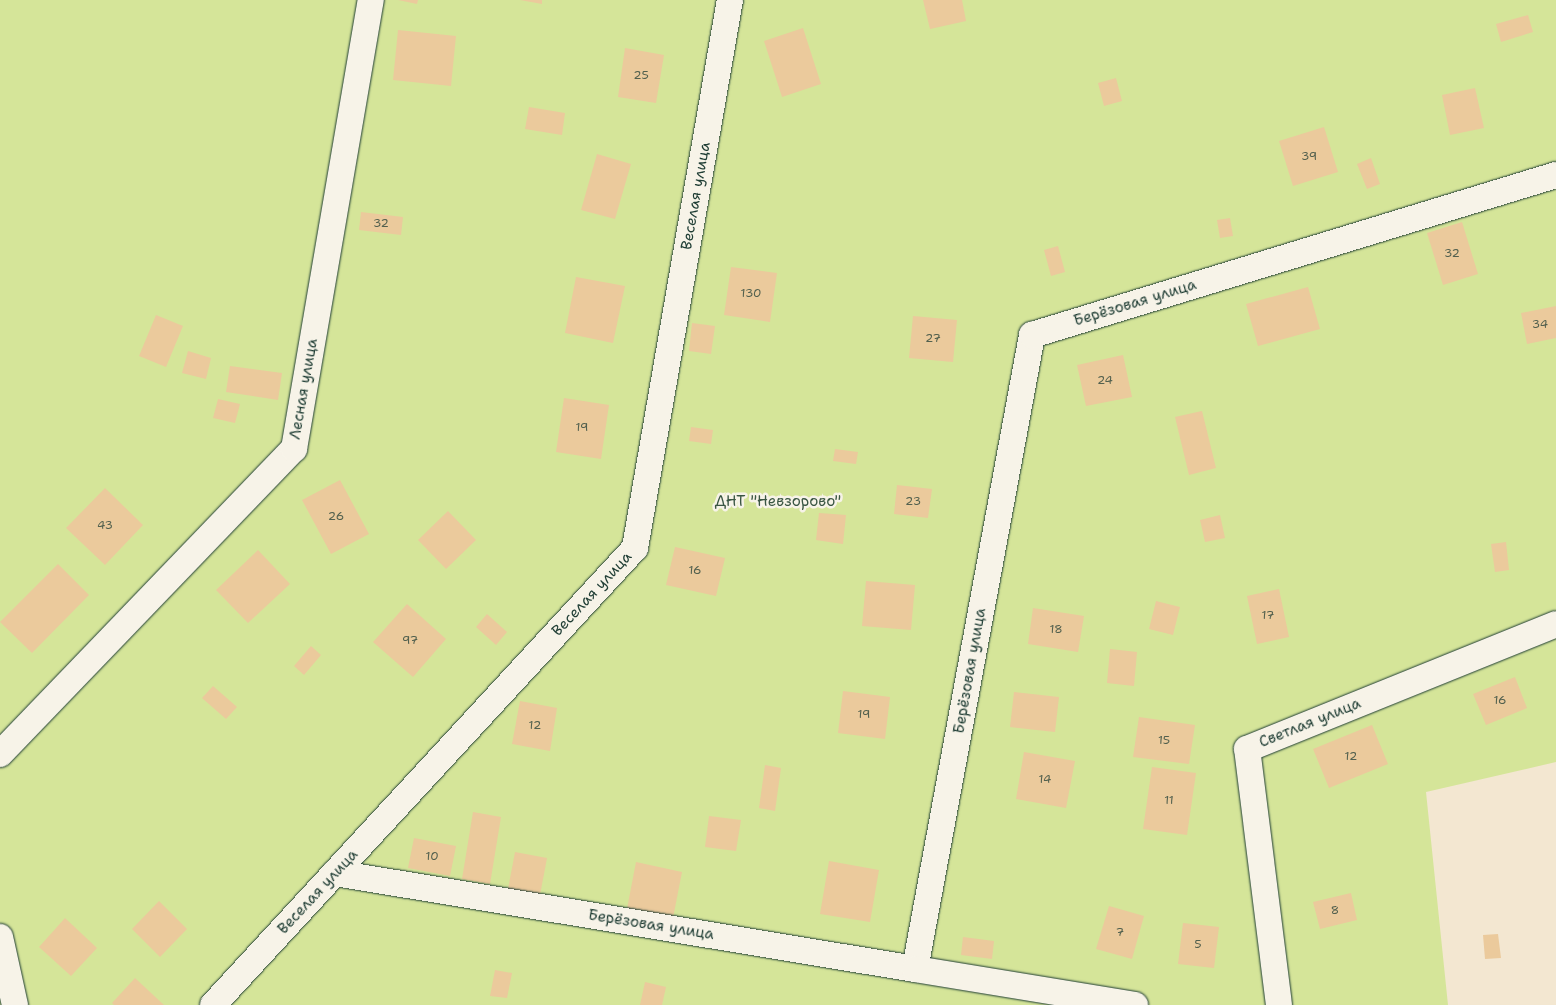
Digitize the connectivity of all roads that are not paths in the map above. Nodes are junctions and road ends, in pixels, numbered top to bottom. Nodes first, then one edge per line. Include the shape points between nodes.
1 (371, 0) edge
2 (730, 0) edge
3 (1556, 175) edge
4 (1556, 624) edge
5 (0, 754) edge
6 (335, 873) junction
7 (0, 937) edge
8 (915, 969) junction
9 (14, 1005) edge
10 (213, 1005) edge
11 (1135, 1005) edge
12 (1279, 1005) edge

1 - 5 street, Лесная улица via 294,449
2 - 6 street, Веселая улица via 635,548
3 - 8 street, Берёзовая улица via 1032,335
4 - 12 street, Светлая улица via 1247,749
6 - 8 street, Берёзовая улица
6 - 10 street, Веселая улица
7 - 9 street
8 - 11 street

